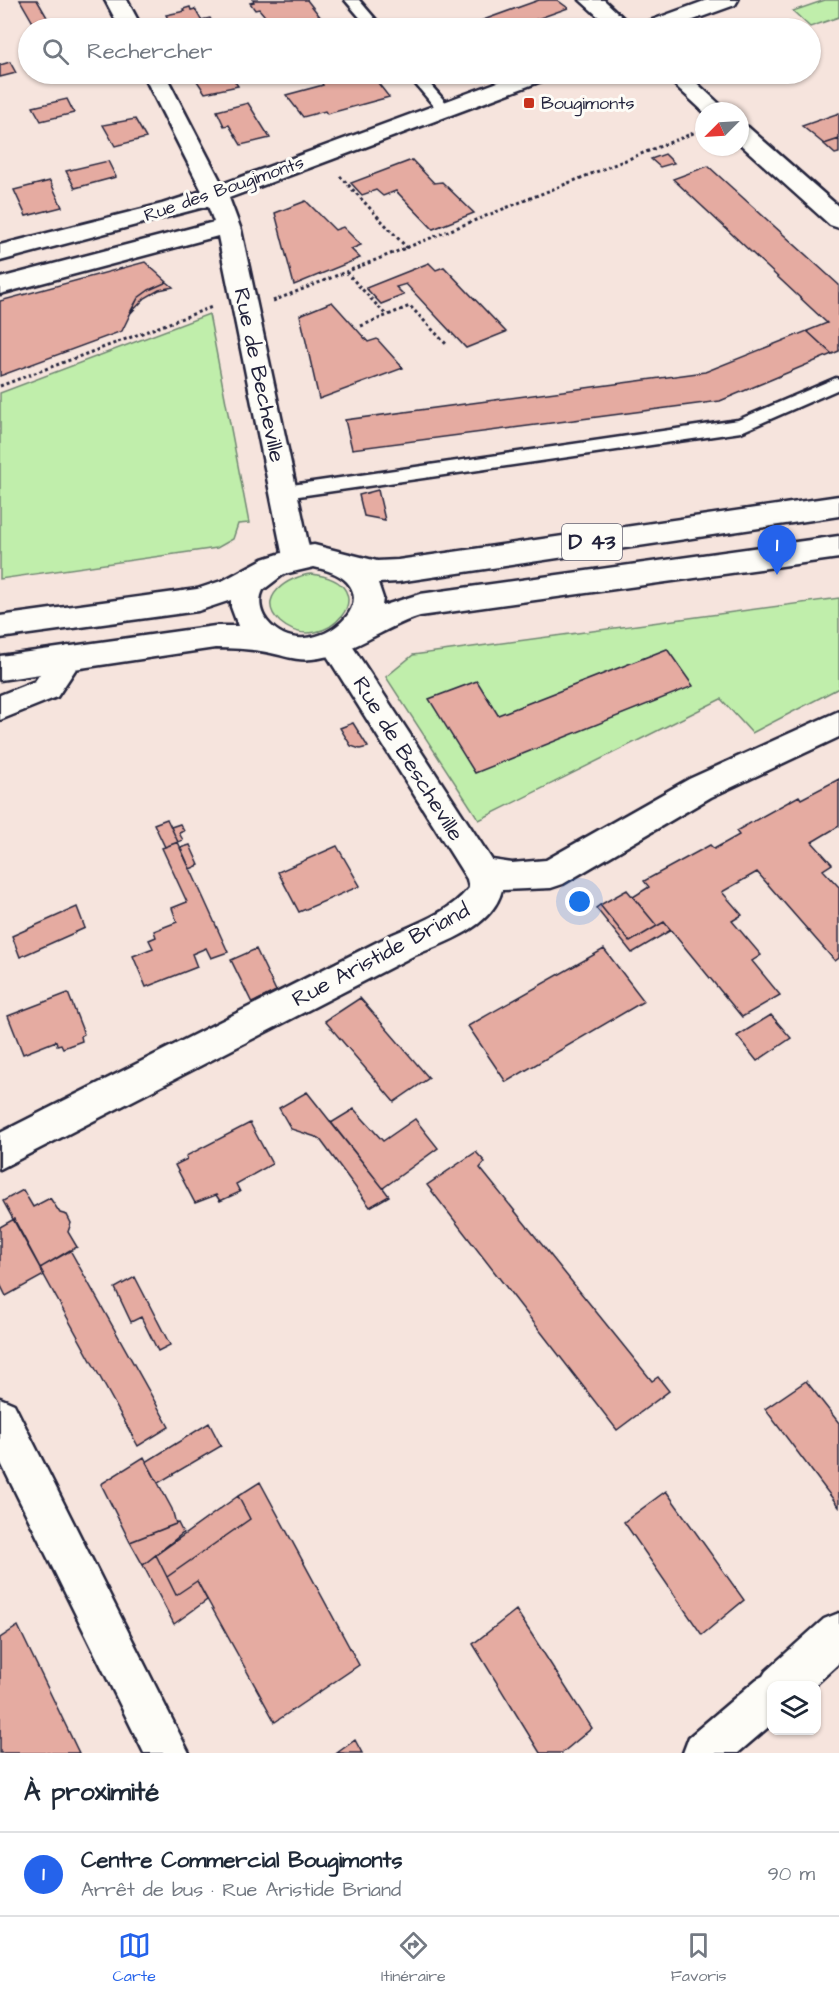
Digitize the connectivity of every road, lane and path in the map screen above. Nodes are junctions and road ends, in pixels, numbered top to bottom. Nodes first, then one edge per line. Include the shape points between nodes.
1 (116, 0) edge
2 (352, 0) edge
3 (591, 0) edge
4 (727, 0) edge
5 (126, 18) edge
6 (367, 18) edge
7 (612, 18) edge
8 (679, 18) edge
9 (159, 84) edge
10 (423, 84) edge
11 (512, 84) edge
12 (685, 84) edge
13 (706, 102) edge
14 (444, 109) junction
15 (695, 133) edge
16 (749, 140) edge
17 (335, 171) dead end
18 (216, 195) junction
19 (839, 220) edge
20 (227, 226) junction
21 (407, 248) junction
22 (0, 253) edge
23 (346, 272) junction
24 (0, 286) edge
25 (212, 307) joint
26 (245, 313) junction
27 (386, 315) junction
28 (361, 326) dead end
29 (447, 345) dead end
30 (836, 384) dead end
31 (285, 492) junction
32 (839, 506) edge
33 (839, 547) edge
34 (297, 557) junction
35 (344, 564) junction
36 (260, 574) junction
37 (0, 627) edge
38 (343, 638) junction
39 (275, 642) junction
40 (68, 658) junction
41 (0, 668) edge
42 (0, 708) edge
43 (839, 723) edge
44 (483, 873) junction
45 (0, 1152) edge
46 (0, 1418) edge
47 (839, 1634) edge
48 (787, 1681) edge
49 (767, 1698) edge
50 (167, 1753) edge
51 (705, 1753) edge

1 - 5 street
2 - 6 lane
3 - 7 street
4 - 8 street
9 - 18 street, Rue de Becheville
10 - 14 lane
11 - 14 street, Rue des Bougimonts
12 - 13 street
14 - 18 street, Rue des Bougimonts
15 - 21 path
16 - 19 street
17 - 21 path
18 - 20 street, Rue de Becheville
18 - 22 street, Rue des Bougimonts
20 - 24 street, Rue des Bougimonts
20 - 26 street, Rue de Becheville
21 - 23 path
23 - 26 path
23 - 27 path
25 - 25 path via 179,320 112,344 89,353 78,357 67,361 56,365 45,369 0,386 179,320 190,315
26 - 31 street, Rue de Becheville
27 - 28 path
27 - 29 path via 410,306
30 - 31 lane via 741,426
31 - 34 street, Rue de Becheville
32 - 35 street, D 43 via 398,570 377,572
33 - 38 street, D 43 via 420,605 400,610
34 - 35 street
34 - 36 street
35 - 38 street via 364,584 368,609 362,621
36 - 37 street via 198,600
36 - 39 street via 251,586 247,611 261,634
38 - 39 street via 307,649
38 - 44 street, Rue de Bescheville
39 - 40 street via 214,637
40 - 41 street
40 - 42 street via 46,689
43 - 44 street, Rue Aristide Briand via 700,788 550,874 512,877
44 - 45 street, Rue Aristide Briand via 486,891 476,906 456,921
46 - 50 street
47 - 48 street
49 - 51 street

